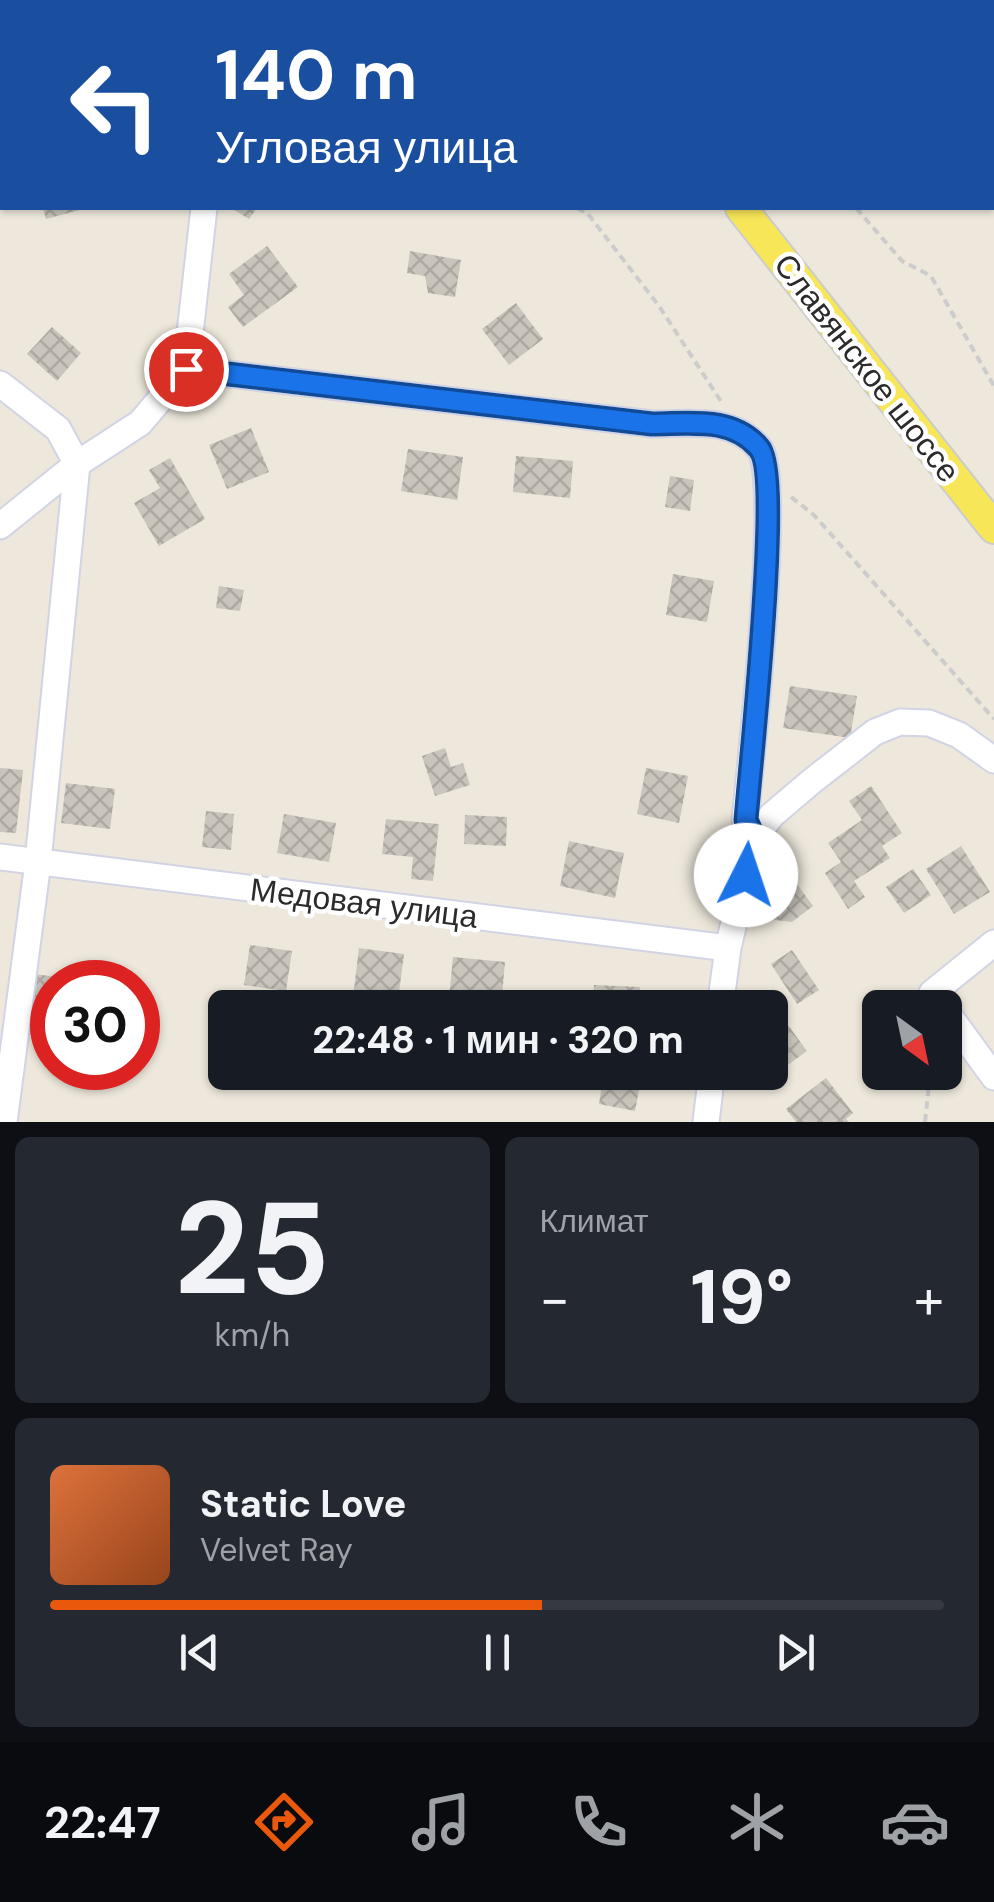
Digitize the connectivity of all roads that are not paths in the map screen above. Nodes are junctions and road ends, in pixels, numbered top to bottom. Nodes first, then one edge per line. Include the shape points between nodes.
1 (204, 210) edge
2 (743, 210) edge
3 (186, 369) junction
4 (0, 384) edge
5 (77, 464) junction
6 (0, 526) edge
7 (994, 528) edge
8 (994, 760) edge
9 (754, 838) junction
10 (0, 857) edge
11 (38, 862) junction
12 (994, 944) edge
13 (728, 948) junction
14 (722, 990) edge
15 (937, 990) edge
16 (962, 1033) edge
17 (5, 1075) edge
18 (994, 1077) edge
19 (710, 1090) edge
20 (4, 1122) edge
21 (706, 1122) edge

1 - 3 street
2 - 7 main road, Славянское шоссе
3 - 5 street via 140,423
3 - 9 street via 652,424 717,424 758,446 766,469 769,542 746,820
4 - 5 street via 58,429
5 - 6 street
5 - 11 street
8 - 9 street via 959,735 929,723 900,722 875,732 812,781
9 - 13 street
10 - 11 street, Медовая улица
11 - 13 street, Медовая улица
11 - 17 street
12 - 15 street
13 - 14 street
16 - 18 street
17 - 20 street
19 - 21 street

